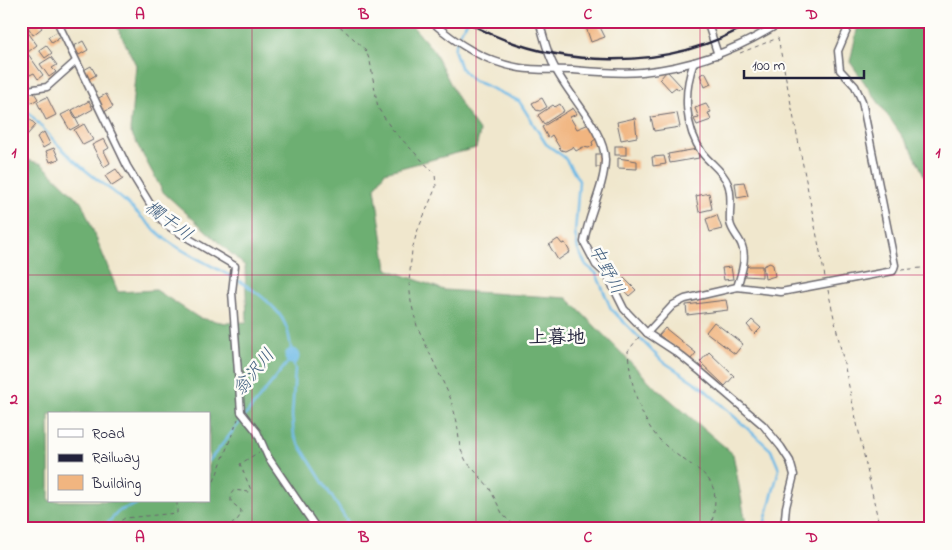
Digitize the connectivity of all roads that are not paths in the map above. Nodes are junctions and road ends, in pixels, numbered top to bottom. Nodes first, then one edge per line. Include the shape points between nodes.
1 (57, 21) edge
2 (431, 21) edge
3 (539, 21) edge
4 (707, 21) edge
5 (784, 21) edge
6 (848, 21) edge
7 (718, 55) junction
8 (74, 62) junction
9 (694, 62) junction
10 (555, 69) junction
11 (21, 91) edge
12 (737, 287) junction
13 (647, 333) junction
14 (316, 529) edge
15 (784, 529) edge

1 - 8 street
2 - 10 street via 469,50 492,61 520,68
3 - 10 street
4 - 7 street
5 - 7 street
6 - 12 street via 838,52 840,70 855,86 862,101 893,271 781,292
7 - 9 street
8 - 11 street via 47,86
8 - 14 street via 127,166 155,212 166,225 235,266 232,292 241,412 257,432
9 - 10 street via 642,72
9 - 12 street via 686,99 690,124 696,143 728,183 732,202 730,223 743,246
10 - 13 street via 604,146 605,162 584,242 624,309
12 - 13 street via 678,302
13 - 15 street via 676,352 756,419 786,454 794,475

